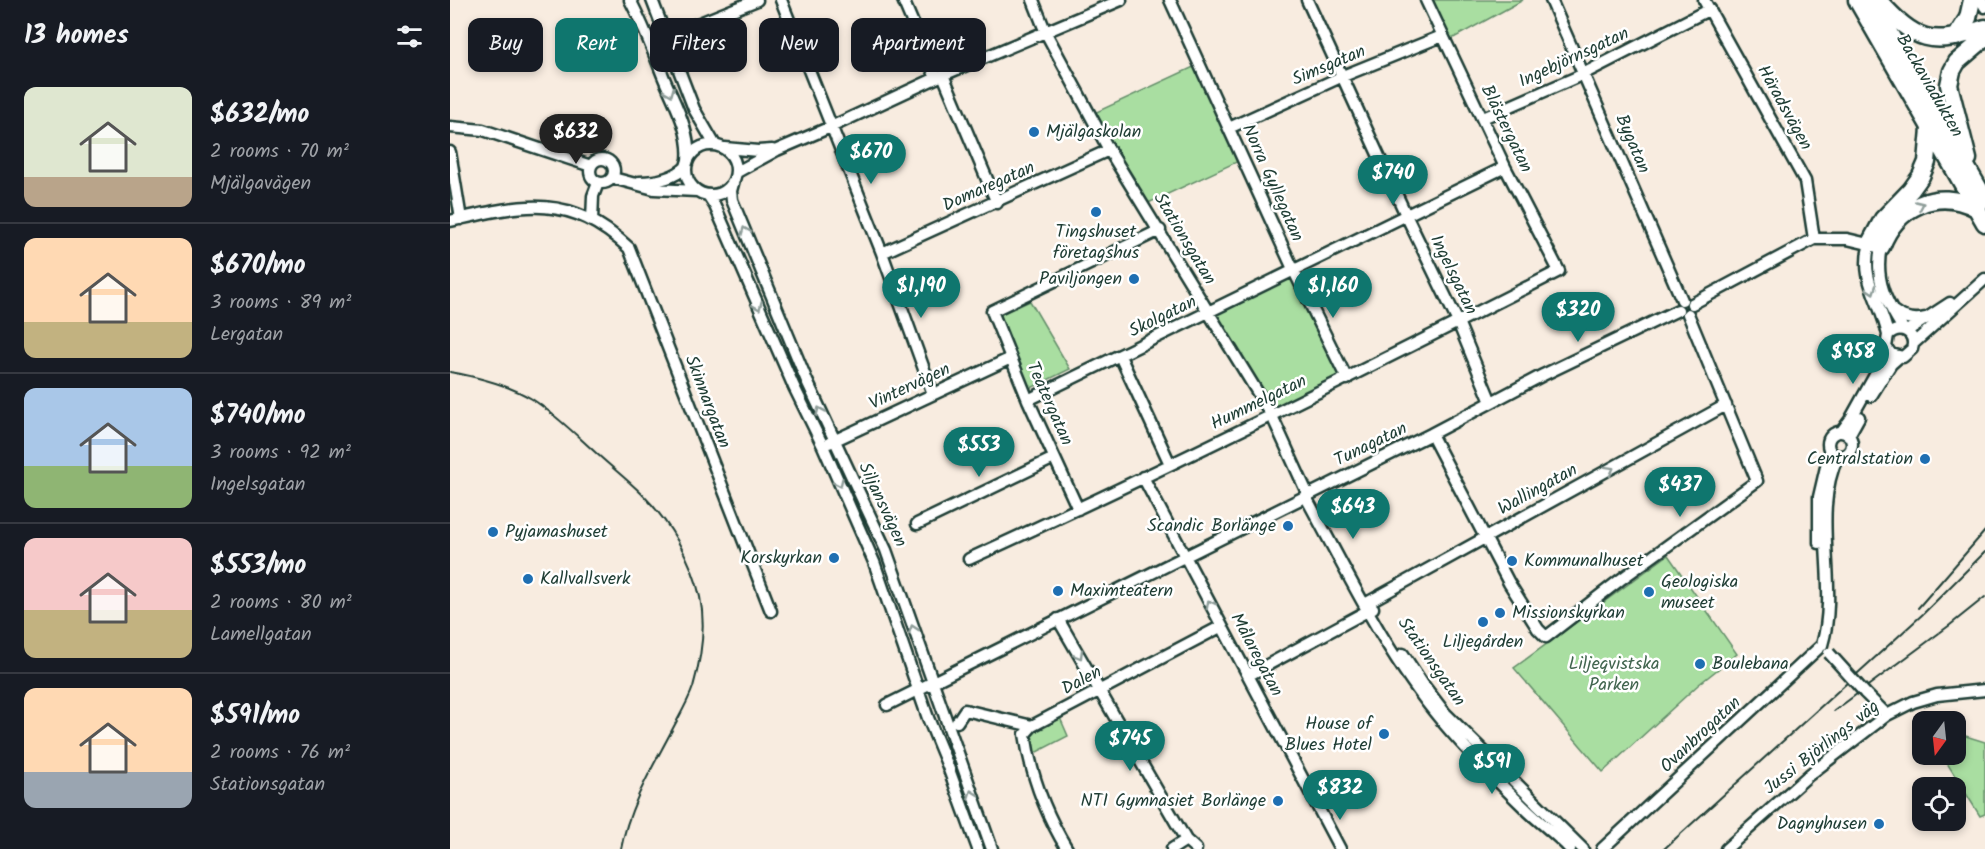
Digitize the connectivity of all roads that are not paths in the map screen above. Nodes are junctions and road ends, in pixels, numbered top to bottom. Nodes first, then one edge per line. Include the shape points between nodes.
1 (630, 0) edge
2 (652, 0) edge
3 (757, 0) edge
4 (781, 0) edge
5 (903, 0) edge
6 (1032, 0) edge
7 (1121, 0) edge
8 (1170, 0) edge
9 (1307, 0) edge
10 (1426, 0) edge
11 (1551, 0) edge
12 (1857, 0) edge
13 (1870, 0) edge
14 (1878, 0) edge
15 (1972, 0) edge
16 (1981, 0) edge
17 (1707, 5) edge
18 (1985, 7) edge
19 (712, 18) edge
20 (1985, 28) edge
21 (1046, 33) junction
22 (1442, 36) junction
23 (1956, 37) junction
24 (1985, 38) edge
25 (1985, 54) edge
26 (1963, 56) junction
27 (1584, 73) junction
28 (1343, 76) junction
29 (939, 77) junction
30 (1483, 118) junction
31 (832, 126) junction
32 (450, 127) edge
33 (1229, 128) junction
34 (1930, 128) junction
35 (720, 147) junction
36 (777, 150) junction
37 (1109, 150) junction
38 (450, 152) edge
39 (687, 163) junction
40 (591, 166) junction
41 (1505, 167) junction
42 (735, 176) junction
43 (612, 178) junction
44 (1972, 178) junction
45 (598, 183) junction
46 (633, 183) junction
47 (697, 191) junction
48 (708, 195) junction
49 (997, 202) junction
50 (1981, 204) edge
51 (1406, 215) junction
52 (455, 220) edge
53 (592, 221) junction
54 (1985, 224) edge
55 (1160, 230) junction
56 (1814, 239) junction
57 (1875, 245) junction
58 (882, 253) junction
59 (1294, 271) junction
60 (1559, 271) joint
61 (1985, 279) edge
62 (1685, 307) junction
63 (1890, 308) junction
64 (1209, 313) junction
65 (1928, 318) junction
66 (1458, 322) junction
67 (1905, 330) junction
68 (1888, 335) junction
69 (1914, 343) junction
70 (1886, 347) junction
71 (1120, 356) junction
72 (1899, 357) junction
73 (1011, 358) junction
74 (1347, 379) junction
75 (933, 394) junction
76 (1028, 400) junction
77 (1491, 402) junction
78 (1726, 405) junction
79 (1272, 416) junction
80 (1431, 434) junction
81 (1845, 434) junction
82 (834, 441) junction
83 (823, 446) junction
84 (1834, 453) junction
85 (1054, 458) junction
86 (1170, 464) junction
87 (1143, 477) junction
88 (1308, 495) junction
89 (1078, 509) junction
90 (917, 524) dead end
91 (1485, 538) junction
92 (1185, 556) junction
93 (969, 559) dead end
94 (1370, 606) junction
95 (771, 610) dead end
96 (1058, 619) junction
97 (1222, 626) junction
98 (1825, 649) junction
99 (1249, 675) junction
100 (933, 684) junction
101 (918, 690) junction
102 (1099, 690) junction
103 (1985, 690) edge
104 (887, 705) dead end
105 (1887, 716) junction
106 (957, 722) dead end
107 (1032, 726) junction
108 (1186, 840) junction
109 (978, 849) edge
110 (992, 849) edge
111 (1067, 849) edge
112 (1172, 849) edge
113 (1196, 849) edge
114 (1340, 849) edge
115 (1570, 849) edge
116 (1583, 849) edge
117 (1602, 849) edge
118 (1726, 849) edge

1 -> 39 street via 684,127
2 - 35 street via 694,109
3 - 19 street
4 - 31 street
5 - 29 street
6 - 21 street, Stationsgatan
7 - 21 street
8 - 33 street, Norra Gyllegatan
9 - 28 street, Ingelsgatan
10 - 22 street, Blästergatan
11 - 27 street, Bygatan
12 - 34 highway, Backaviadukten
13 - 44 highway, Backaviadukten
14 - 23 highway via 1916,34 1935,39
15 - 23 highway via 1968,18
16 - 18 street
17 - 27 street, Ingebjörnsgatan
17 - 56 street, Häradsvägen via 1805,181
20 - 23 highway
21 - 29 street
21 - 37 street, Stationsgatan
22 - 28 street, Simsgatan
22 - 30 street, Blästergatan
24 - 26 highway
25 - 26 highway
26 - 44 highway via 1952,71 1949,85
27 - 30 street, Ingebjörnsgatan
27 - 62 street, Bygatan
28 - 33 street, Simsgatan
28 - 51 street, Ingelsgatan
29 - 31 street
29 - 49 street
30 - 41 street, Blästergatan
31 - 36 street
31 - 58 street
32 - 40 street via 483,130
33 - 59 street, Norra Gyllegatan
34 - 50 highway, Backaviadukten
34 - 57 highway via 1927,162 1921,176 1883,219
35 - 36 street
35 - 39 street via 699,148
35 - 42 street via 734,158
36 - 42 street
37 - 49 street, Domaregatan
37 - 55 street, Stationsgatan
38 - 52 street
39 - 46 street via 680,173
39 - 47 street via 688,180
40 - 43 street via 599,159 607,160 615,170
40 - 45 street via 591,178
41 - 51 street, Skolgatan
41 - 60 street, Blästergatan
42 - 48 street via 724,192
82 -> 42 street, Siljansvägen via 732,200
43 - 45 street
43 - 46 street
44 - 50 highway, Backaviadukten
45 - 53 street
46 - 47 street via 654,189
47 - 48 street
48 -> 83 street, Siljansvägen
49 - 58 street, Domaregatan
50 - 54 highway, Backaviadukten
57 -> 50 highway via 1893,224 1922,203 1953,199
51 - 59 street, Skolgatan
51 - 66 street, Ingelsgatan
52 - 53 street, Skinnargatan via 510,208 544,206 567,209
53 - 95 street, Skinnargatan via 611,231 629,248
55 - 64 street, Stationsgatan
55 - 73 street, Teatergatan via 992,311
56 - 57 street, Tunagatan via 1847,239
56 - 62 street, Tunagatan
57 - 63 street via 1879,277
57 -> 68 street via 1867,252 1867,272
58 - 75 street
59 - 64 street, Skolgatan
59 - 74 street, Norra Gyllegatan
60 - 66 street, Hummelgatan
61 - 65 street
61 - 69 street
62 - 77 street, Tunagatan
62 - 78 street, Bygatan
63 - 65 street via 1908,318
63 - 67 street
64 - 71 street, Skolgatan
64 - 79 street, Stationsgatan
65 - 67 street
66 - 74 street, Hummelgatan
66 - 77 street, Ingelsgatan
67 - 68 street
67 - 69 street
68 - 70 street
69 - 72 street via 1910,352
70 - 72 street
70 - 81 street via 1884,359
71 - 76 street, Skolgatan
71 - 86 street
72 - 81 street
73 - 75 street, Vintervägen
73 - 76 street, Teatergatan
74 - 79 street, Hummelgatan
75 - 82 street, Vintervägen
76 - 85 street, Teatergatan
77 - 80 street, Tunagatan
91 -> 78 street, Wallingatan
78 - 91 street, Bygatan via 1757,481 1546,638 1518,599
79 - 86 street, Hummelgatan
79 - 88 street, Stationsgatan
80 - 88 street, Tunagatan
80 - 91 street
81 - 84 street via 1830,437 1828,443
81 - 84 street via 1852,442 1850,450 1845,454
82 - 83 street, Vintervägen
100 -> 82 street, Siljansvägen via 885,550
83 -> 101 street, Siljansvägen via 874,562
84 - 98 street via 1828,485 1829,598
85 - 89 street, Teatergatan
85 - 90 street
86 - 87 street, Hummelgatan
87 - 89 street, Hummelgatan
87 - 92 street, Målaregatan
88 - 92 street, Tunagatan
88 - 94 street, Stationsgatan
89 - 93 street, Hummelgatan
91 - 94 street, Wallingatan
92 - 96 street, Tunagatan
97 -> 92 street, Målaregatan
94 - 99 street, Wallingatan
94 - 115 street, Stationsgatan via 1415,686 1439,718
94 - 116 street, Stationsgatan via 1445,713
96 - 100 street, Tunagatan
96 -> 102 street
97 - 99 street, Målaregatan
97 - 102 street, Dalen
98 - 105 street, bridge
98 - 117 street, Ovanbrogatan
99 - 114 street, Målaregatan
100 - 101 street, Tunagatan
110 -> 100 street, Siljansvägen
101 - 104 street, Tunagatan
101 - 109 street, Siljansvägen
102 - 107 street, Dalen
102 - 108 street
103 - 105 street, Jussi Björlings väg via 1937,695
105 - 118 street, Jussi Björlings väg via 1809,775
106 - 107 street via 965,710
107 - 111 street via 1025,734 1038,792
108 - 112 street
108 - 113 street

